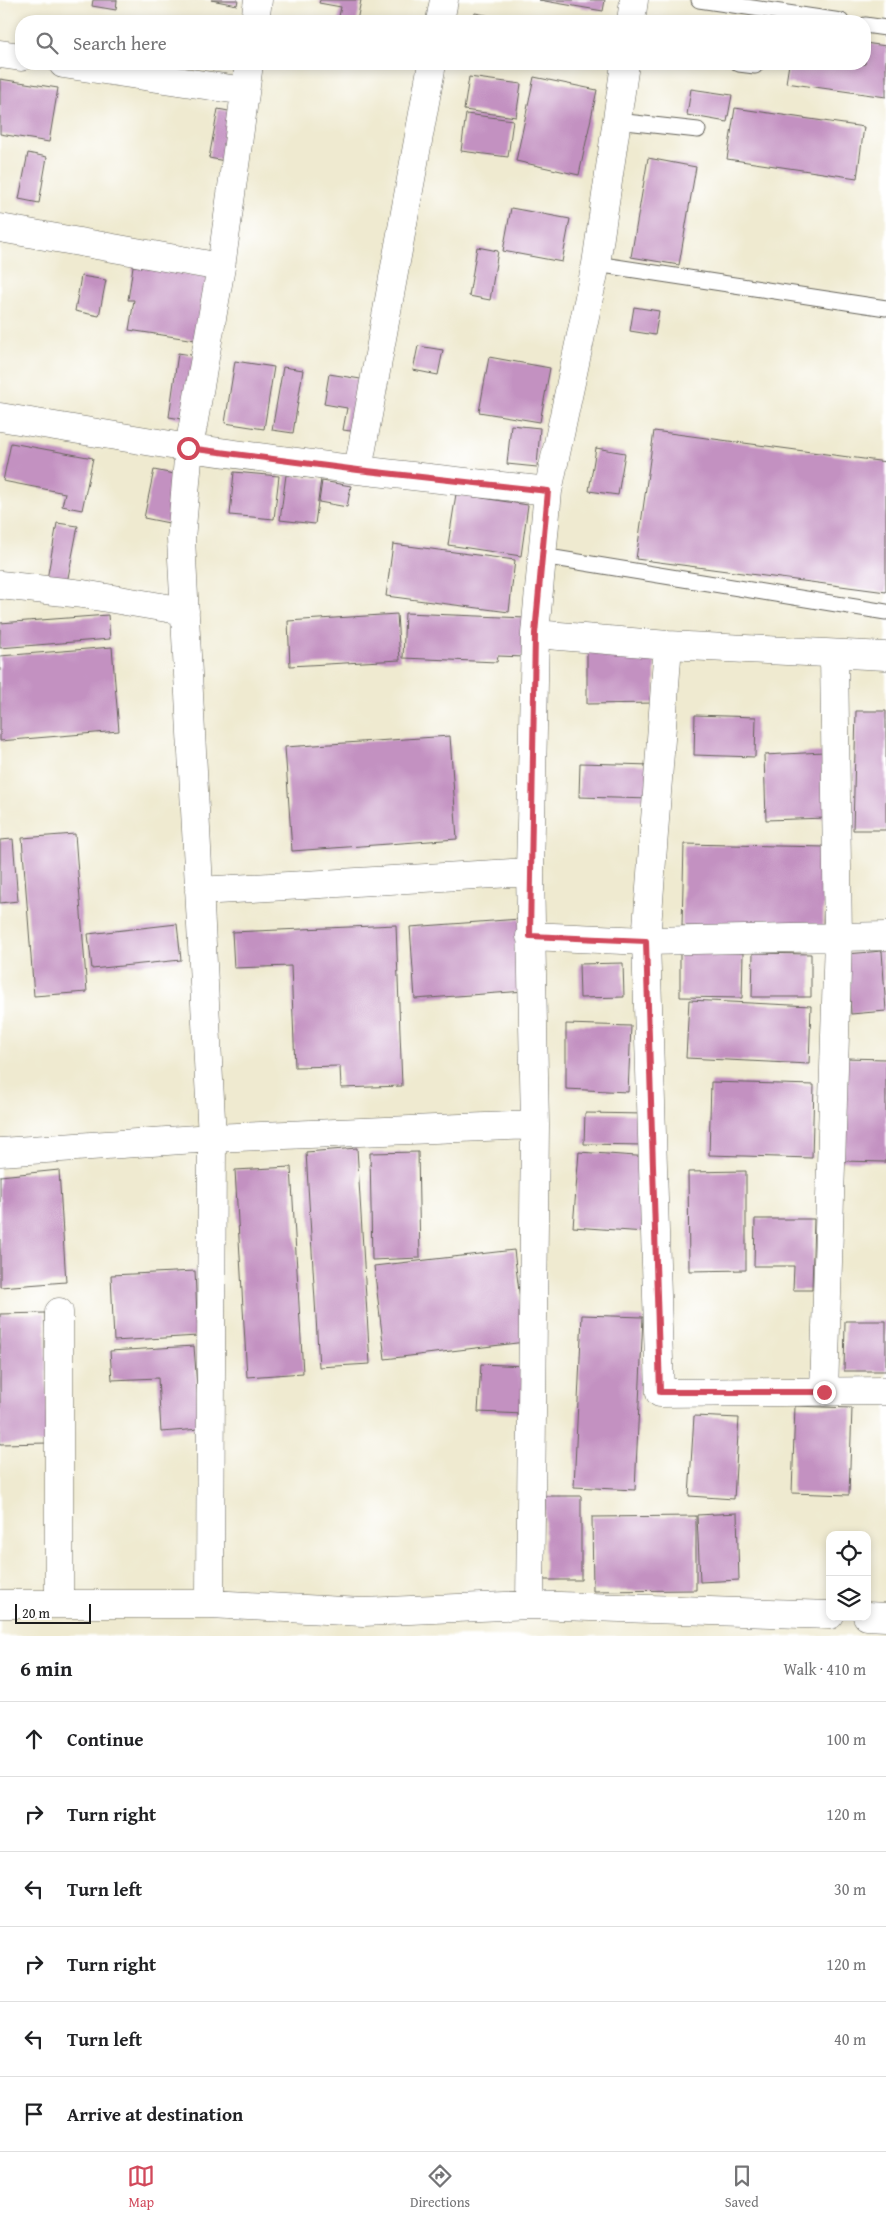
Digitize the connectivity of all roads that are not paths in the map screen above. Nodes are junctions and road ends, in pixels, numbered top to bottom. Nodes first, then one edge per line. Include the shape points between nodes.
1 (258, 0) edge
2 (444, 0) edge
3 (634, 0) edge
4 (699, 0) edge
5 (256, 15) edge
6 (441, 15) edge
7 (632, 15) edge
8 (800, 15) edge
9 (871, 26) edge
10 (886, 28) edge
11 (0, 54) edge
12 (15, 57) edge
13 (103, 70) edge
14 (247, 70) edge
15 (431, 70) edge
16 (624, 70) edge
17 (245, 91) junction
18 (617, 121) junction
19 (698, 130) dead end
20 (0, 228) edge
21 (596, 264) junction
22 (221, 268) junction
23 (886, 308) edge
24 (0, 417) edge
25 (188, 448) junction
26 (358, 470) junction
27 (548, 491) junction
28 (542, 556) junction
29 (0, 585) edge
30 (185, 611) junction
31 (886, 612) edge
32 (535, 634) junction
33 (668, 644) junction
34 (834, 654) junction
35 (886, 656) edge
36 (530, 872) junction
37 (199, 891) junction
38 (530, 936) junction
39 (886, 936) edge
40 (838, 938) junction
41 (646, 941) junction
42 (534, 1125) junction
43 (212, 1138) junction
44 (0, 1152) edge
45 (59, 1312) dead end
46 (886, 1391) edge
47 (824, 1392) junction
48 (0, 1604) edge
49 (59, 1604) junction
50 (210, 1604) junction
51 (530, 1605) junction
52 (826, 1615) edge
53 (871, 1616) edge
54 (886, 1616) edge
55 (364, 1624) edge

1 - 5 street
2 - 6 street
3 - 7 street
4 - 8 lane
9 - 10 lane
11 - 12 street
13 - 17 street
14 - 17 street
15 - 26 street
16 - 18 street
17 - 22 street
18 - 19 lane
18 - 21 street
20 - 22 street
21 - 23 lane
21 - 27 street
22 - 25 street
24 - 25 street
25 - 26 street
25 - 30 street via 181,539
26 - 27 street
27 - 28 street
28 - 31 lane
28 - 32 street
29 - 30 street via 83,594
30 - 37 street
32 - 33 street
32 - 36 street
33 - 34 street
33 - 41 street
34 - 35 street
34 - 40 street
36 - 37 street
36 - 38 street
37 - 43 street
38 - 41 street
38 - 42 street
39 - 40 street
40 - 41 street
40 - 47 street
41 - 47 street via 660,1392
42 - 43 street
42 - 51 street
43 - 44 street
43 - 50 street
45 - 49 street
46 - 47 street
48 - 49 street
49 - 50 street
50 - 55 street
51 - 52 street
51 - 55 street
53 - 54 street

